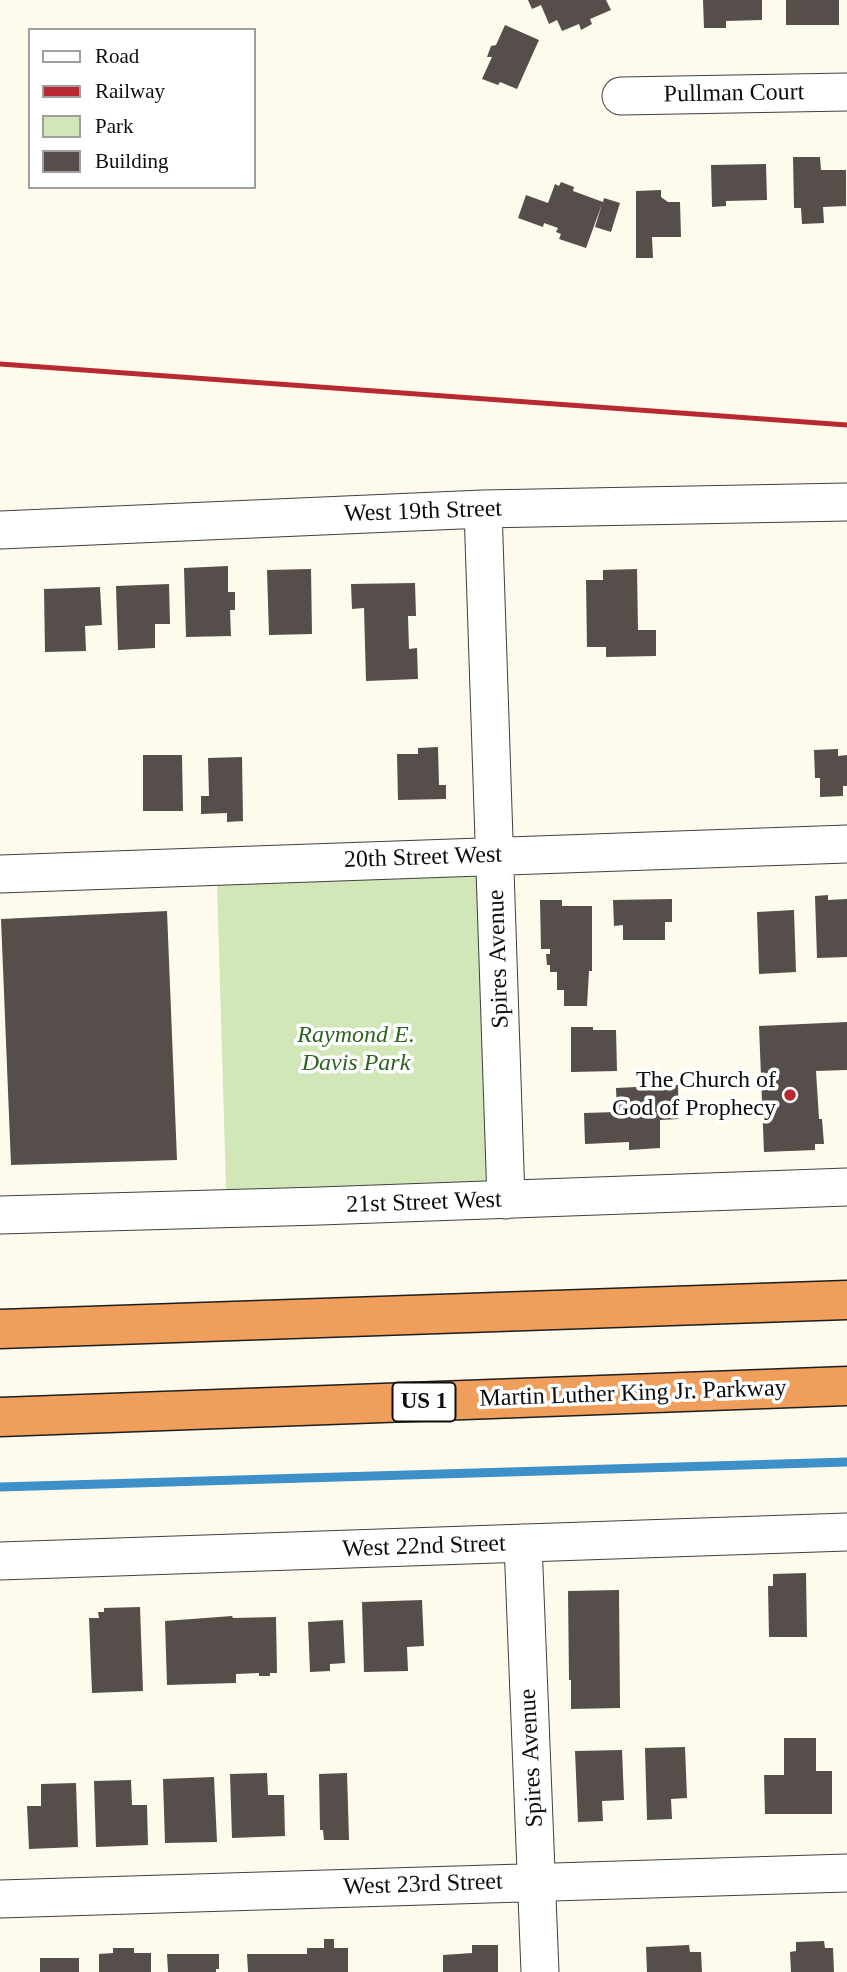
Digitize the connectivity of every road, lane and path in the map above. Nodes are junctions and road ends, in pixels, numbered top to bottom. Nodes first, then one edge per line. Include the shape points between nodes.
1 (847, 92) edge
2 (621, 96) dead end
3 (847, 502) edge
4 (483, 509) junction
5 (0, 530) edge
6 (847, 844) edge
7 (495, 856) junction
8 (0, 874) edge
9 (847, 1187) edge
10 (506, 1199) junction
11 (0, 1214) edge
12 (847, 1300) edge
13 (0, 1329) edge
14 (847, 1386) edge
15 (0, 1417) edge
16 (847, 1532) edge
17 (523, 1543) junction
18 (0, 1561) edge
19 (847, 1872) edge
20 (537, 1881) junction
21 (0, 1899) edge
22 (540, 1972) edge

1 - 2 street, Pullman Court
3 - 4 street, West 19th Street
4 - 5 street, West 19th Street
4 - 7 street, Spires Avenue
6 - 7 street, 20th Street West
7 - 8 street, 20th Street West
7 - 10 street, Spires Avenue
9 - 10 street, 21st Street West
10 - 11 street, 21st Street West
12 - 13 highway
14 - 15 highway, Martin Luther King Jr. Parkway / US 1
16 - 17 street, West 22nd Street
17 - 18 street, West 22nd Street
17 - 20 street, Spires Avenue
19 - 20 street, West 23rd Street
20 - 21 street, West 23rd Street
20 - 22 street, Spires Avenue

